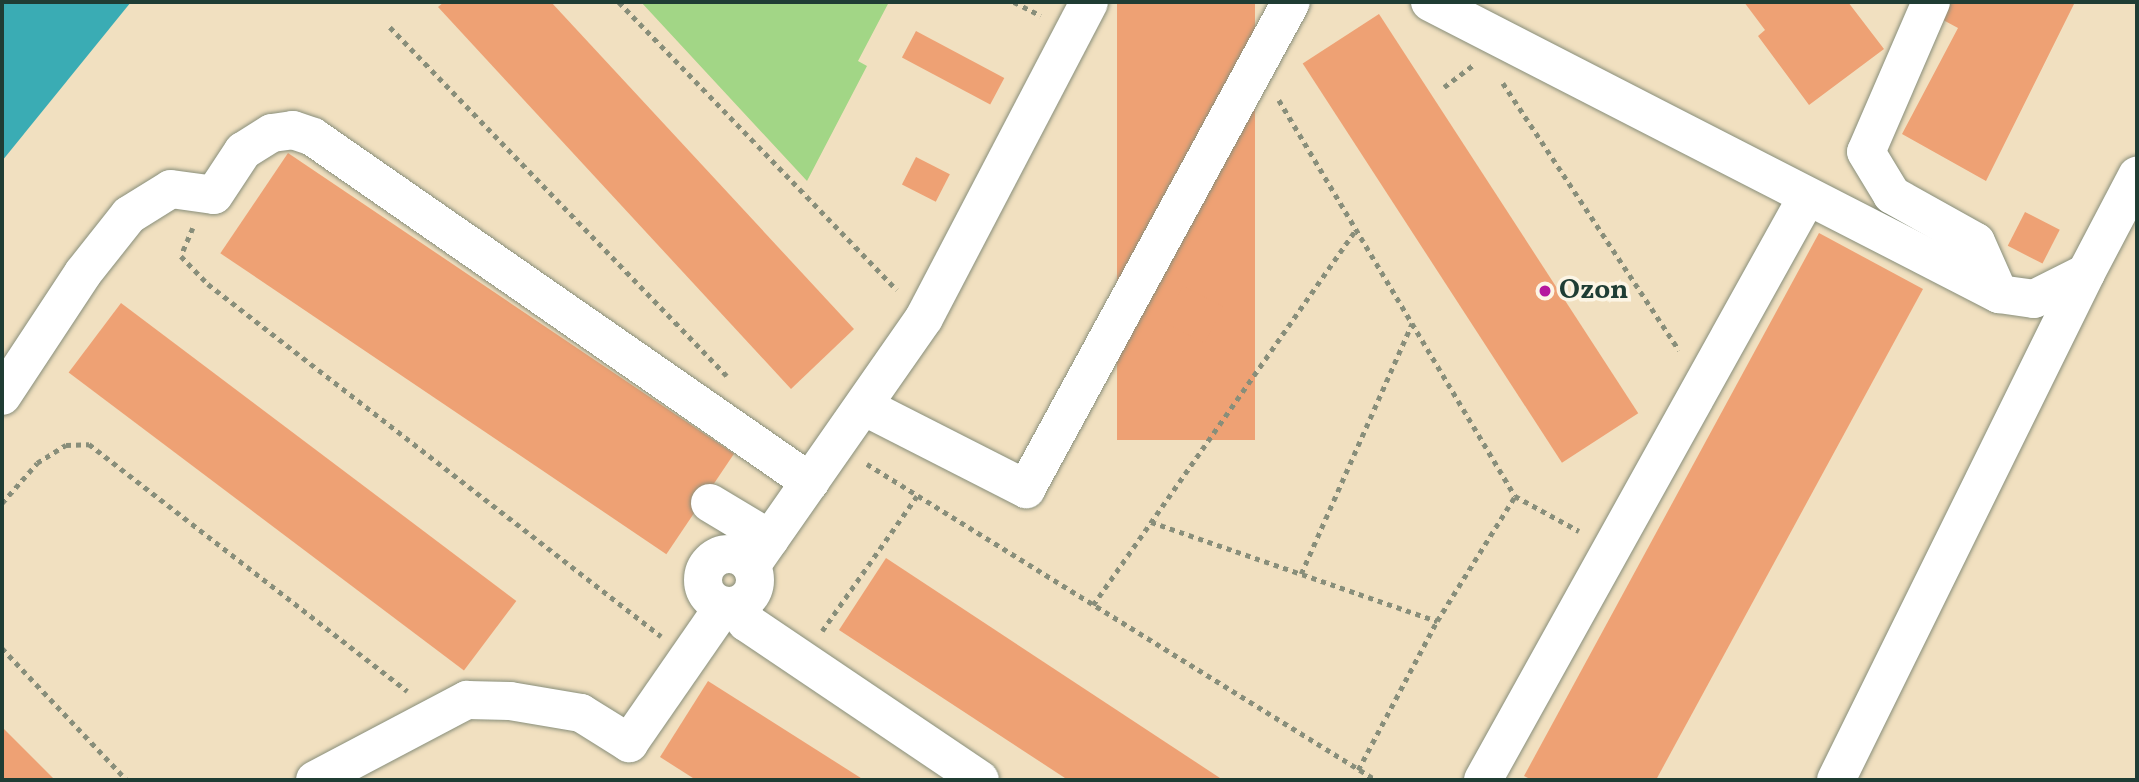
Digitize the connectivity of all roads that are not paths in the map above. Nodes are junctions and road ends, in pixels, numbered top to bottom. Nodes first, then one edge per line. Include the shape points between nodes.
1 (1089, 2) edge
2 (1291, 2) edge
3 (1430, 2) edge
4 (1931, 2) edge
5 (2137, 176) edge
6 (1807, 197) junction
7 (2086, 273) junction
8 (1999, 295) junction
9 (2, 396) edge
10 (865, 407) junction
11 (810, 482) junction
12 (710, 503) dead end
13 (760, 553) junction
14 (733, 605) junction
15 (315, 780) edge
16 (980, 780) edge
17 (1483, 780) edge
18 (1836, 780) edge

1 - 10 lane via 924,318
2 - 10 lane via 1026,489
3 - 6 lane
4 - 8 lane via 1866,152 1892,195 1976,242
5 - 7 lane
6 - 8 lane
6 - 17 lane
7 - 8 lane via 2034,299
7 - 18 lane
9 - 11 lane via 83,273 129,215 172,189 215,195 243,151 272,133 293,130 313,137
10 - 11 lane
11 - 13 lane
12 - 13 lane
13 - 14 lane via 753,592
14 - 15 lane via 688,657 629,743 581,713 510,701 467,700
14 - 16 lane via 746,622 801,661

